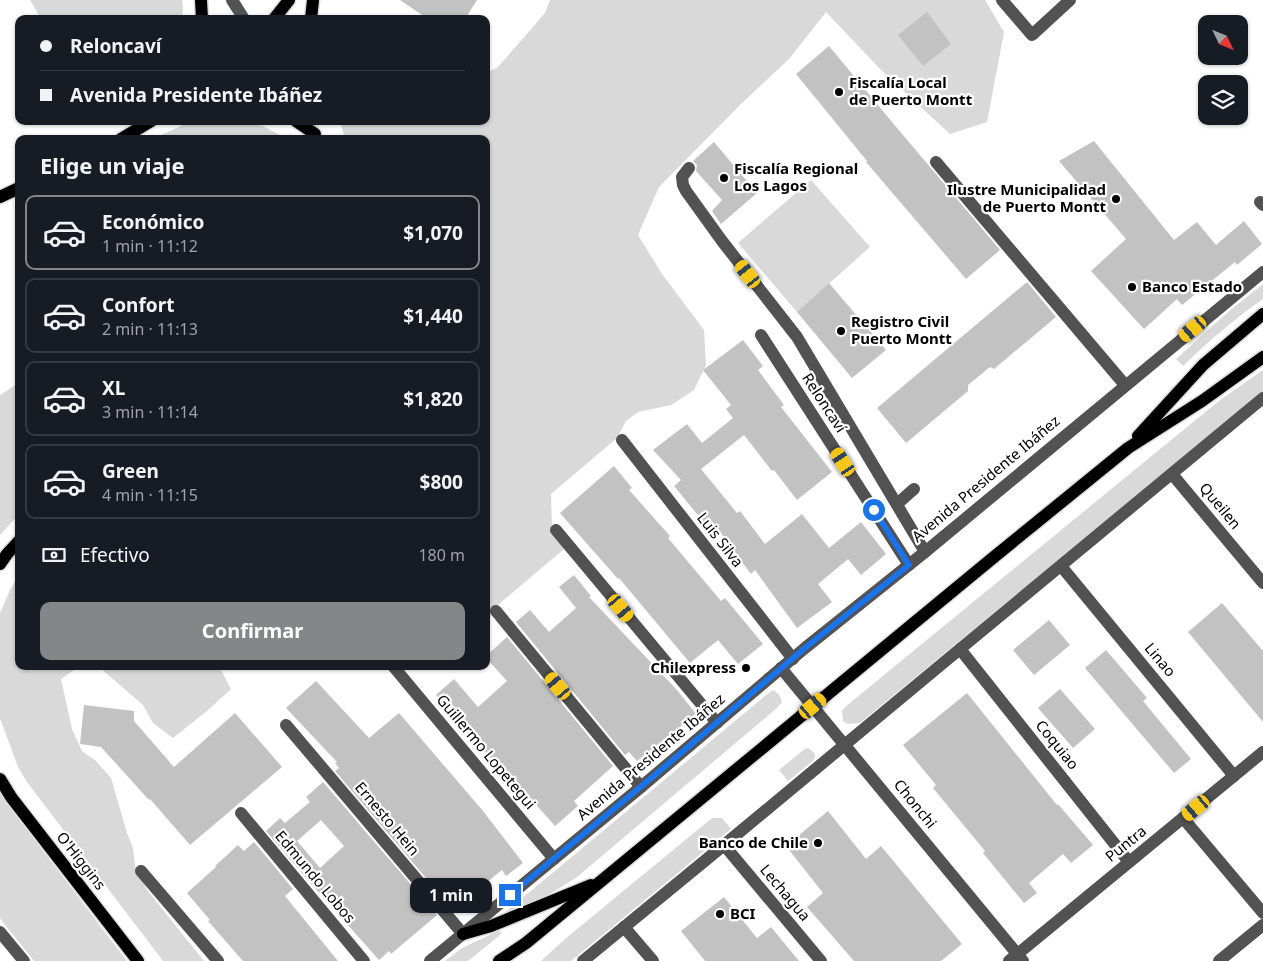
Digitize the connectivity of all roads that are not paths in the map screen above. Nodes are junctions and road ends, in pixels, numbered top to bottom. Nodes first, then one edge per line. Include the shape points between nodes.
1 (201, 0) edge
2 (232, 0) edge
3 (289, 0) edge
4 (313, 0) edge
5 (1002, 0) edge
6 (1070, 0) edge
7 (202, 15) edge
8 (241, 15) edge
9 (277, 15) edge
10 (311, 15) edge
11 (145, 125) edge
12 (304, 125) edge
13 (315, 131) edge
14 (128, 135) edge
15 (936, 162) dead end
16 (689, 168) dead end
17 (15, 190) edge
18 (0, 197) edge
19 (1263, 272) edge
20 (1263, 314) edge
21 (761, 335) dead end
22 (1263, 357) edge
23 (1125, 385) junction
24 (1263, 398) edge
25 (622, 440) dead end
26 (1128, 448) junction
27 (1172, 474) junction
28 (914, 489) dead end
29 (897, 504) junction
30 (556, 530) dead end
31 (15, 545) edge
32 (925, 552) junction
33 (0, 564) edge
34 (909, 565) junction
35 (1060, 566) junction
36 (1263, 583) edge
37 (496, 611) dead end
38 (960, 649) junction
39 (792, 659) junction
40 (782, 668) junction
41 (396, 670) edge
42 (813, 706) junction
43 (717, 723) junction
44 (286, 726) dead end
45 (845, 745) junction
46 (1263, 752) edge
47 (1234, 776) junction
48 (0, 779) edge
49 (641, 787) junction
50 (242, 813) dead end
51 (1183, 818) junction
52 (724, 845) junction
53 (554, 859) junction
54 (1129, 862) junction
55 (141, 871) dead end
56 (602, 881) junction
57 (1263, 913) edge
58 (1263, 925) edge
59 (624, 927) junction
60 (0, 932) edge
61 (463, 934) junction
62 (526, 943) junction
63 (1017, 959) edge
64 (24, 961) edge
65 (138, 961) edge
66 (218, 961) edge
67 (364, 961) edge
68 (430, 961) edge
69 (499, 961) edge
70 (510, 961) edge
71 (583, 961) edge
72 (653, 961) edge
73 (821, 961) edge
74 (1219, 961) edge

1 - 7 main road
2 - 8 street
3 - 9 main road
4 - 10 main road
5 - 6 street via 1032,35
11 - 14 main road
12 - 13 main road
15 - 23 street
16 - 29 street via 682,178 686,191 797,337
17 - 18 main road
19 - 23 street, Avenida Presidente Ibáñez
20 - 26 main road via 1203,365
21 - 34 street, Reloncaví
22 - 26 main road
23 - 32 street, Avenida Presidente Ibáñez
24 - 27 street
25 - 39 street, Luis Silva
26 - 42 main road
27 - 35 street
27 - 36 street, Queilen
28 - 29 street
29 - 32 street
30 - 43 street
31 - 33 main road
32 - 34 street, Avenida Presidente Ibáñez
34 - 39 street, Avenida Presidente Ibáñez
35 - 38 street
35 - 47 street, Linao
37 - 49 street
38 - 45 street
38 - 54 street, Coquiao
39 - 40 street, Avenida Presidente Ibáñez
40 - 42 street, Chonchi
40 - 43 street, Avenida Presidente Ibáñez
41 - 53 street, Guillermo Lopetegui
42 - 45 street, Chonchi
42 - 56 main road
43 - 49 street, Avenida Presidente Ibáñez
44 - 61 street, Ernesto Hein
45 - 52 street
45 - 63 street, Chonchi
46 - 47 street, Puntra
47 - 51 street, Puntra
48 - 65 main road, O'Higgins
49 - 53 street, Avenida Presidente Ibáñez
50 - 67 street, Edmundo Lobos
51 - 54 street, Puntra
51 - 57 street
52 - 59 street
52 - 73 street, Lechagua
53 - 61 street, Avenida Presidente Ibáñez
54 - 63 street, Puntra
55 - 66 street
56 - 61 main road via 491,926
56 - 62 main road
58 - 74 street
59 - 71 street
59 - 72 street
60 - 64 street
61 - 68 street, Avenida Presidente Ibáñez
62 - 69 main road
62 - 70 main road

